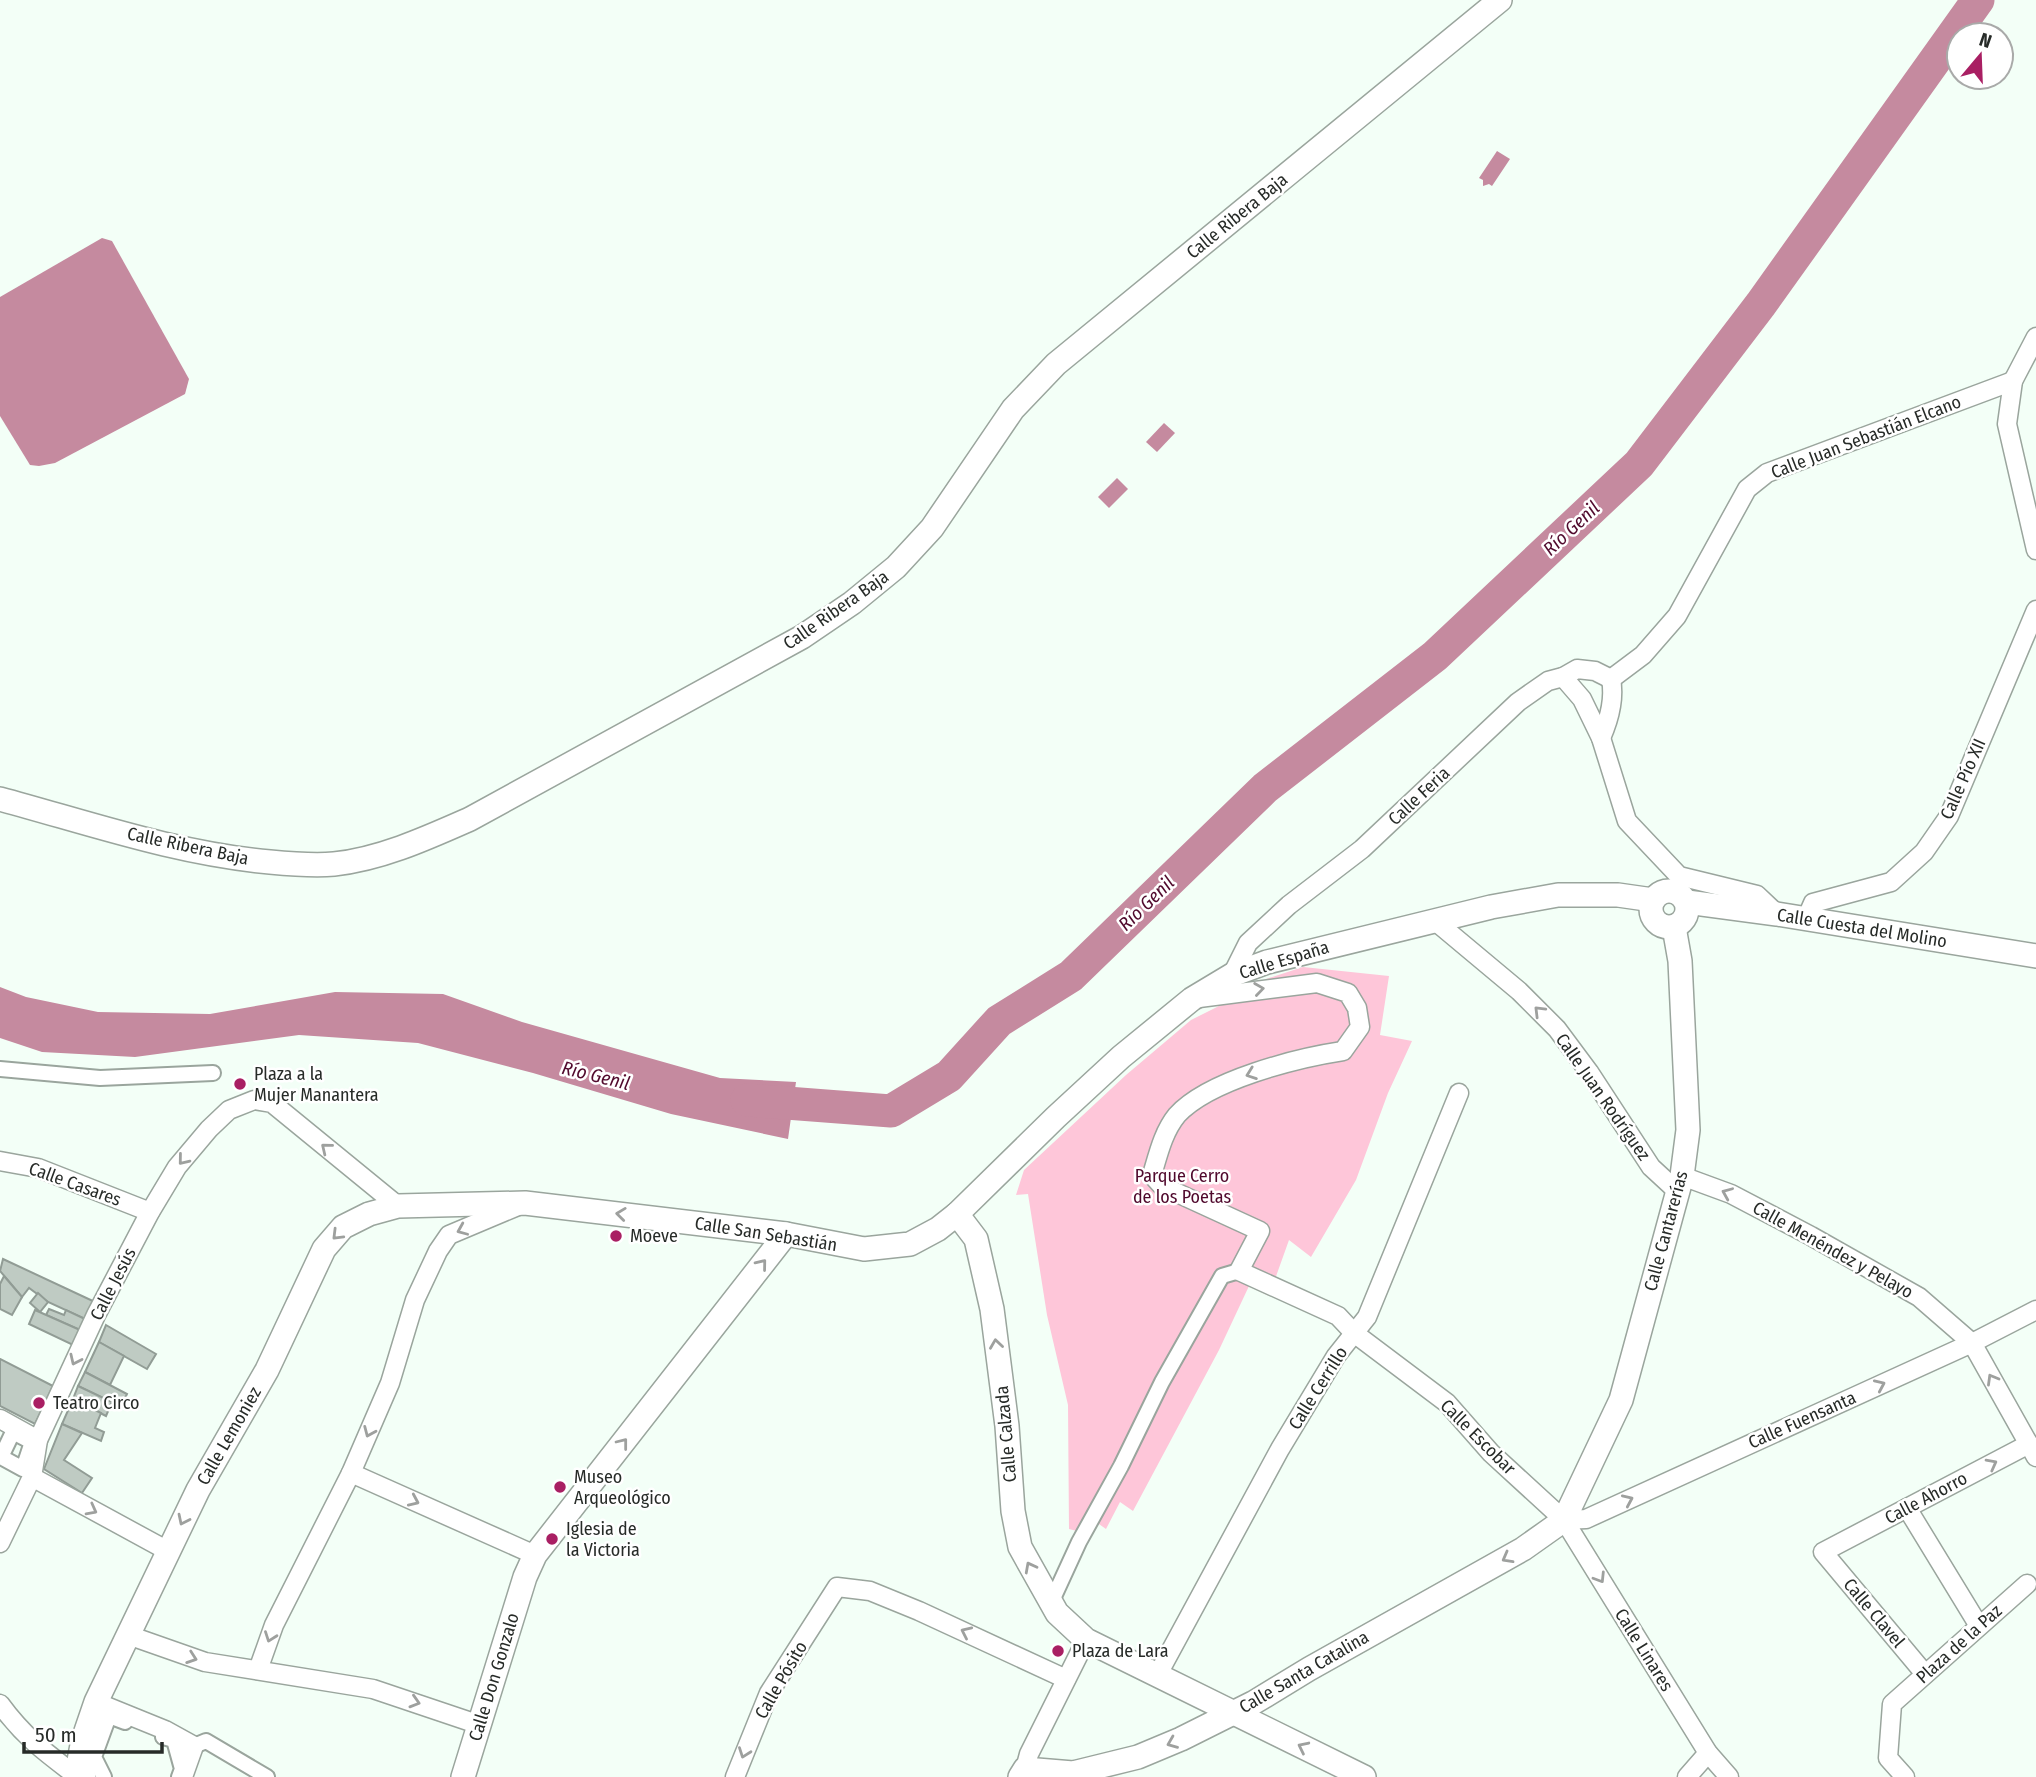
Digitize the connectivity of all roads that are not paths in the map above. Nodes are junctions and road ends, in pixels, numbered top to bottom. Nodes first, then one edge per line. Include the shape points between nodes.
1 (1500, 0) edge
2 (2036, 337) edge
3 (2013, 381) junction
4 (2036, 550) edge
5 (2036, 610) edge
6 (1563, 677) junction
7 (1611, 679) junction
8 (1601, 738) junction
9 (0, 799) edge
10 (1653, 900) junction
11 (1687, 902) junction
12 (1777, 914) junction
13 (1806, 919) junction
14 (1434, 920) junction
15 (1674, 927) junction
16 (2036, 956) edge
17 (1232, 975) junction
18 (1192, 999) junction
19 (0, 1069) edge
20 (213, 1073) dead end
21 (1459, 1093) dead end
22 (0, 1161) edge
23 (1679, 1184) junction
24 (525, 1203) junction
25 (398, 1206) junction
26 (150, 1212) junction
27 (957, 1214) junction
28 (786, 1234) junction
29 (1239, 1270) junction
30 (2036, 1310) edge
31 (1354, 1333) junction
32 (1972, 1343) junction
33 (0, 1419) edge
34 (38, 1440) junction
35 (2033, 1451) edge
36 (351, 1473) junction
37 (32, 1477) junction
38 (1907, 1508) junction
39 (1564, 1520) junction
40 (0, 1544) edge
41 (168, 1551) junction
42 (1823, 1552) joint
43 (535, 1555) junction
44 (2027, 1584) dead end
45 (1051, 1603) junction
46 (1979, 1626) junction
47 (128, 1635) junction
48 (1086, 1640) junction
49 (258, 1670) junction
50 (1925, 1674) junction
51 (1157, 1676) junction
52 (1066, 1679) junction
53 (96, 1702) junction
54 (0, 1704) edge
55 (1233, 1713) junction
56 (480, 1725) junction
57 (194, 1746) junction
58 (1708, 1752) junction
59 (1022, 1773) edge
60 (1074, 1775) edge
61 (78, 1777) edge
62 (84, 1777) edge
63 (104, 1777) edge
64 (181, 1777) edge
65 (267, 1777) edge
66 (463, 1777) edge
67 (735, 1777) edge
68 (1364, 1777) edge
69 (1687, 1777) edge
70 (1729, 1777) edge
71 (1905, 1777) edge

1 - 9 street, Calle Ribera Baja via 1056,364 1013,409 932,528 896,567 852,603 802,638 470,818 424,840 376,855 334,864 291,864 181,848
2 - 3 street
3 - 4 street via 2007,424
3 - 7 street, Calle Juan Sebastián Elcano via 1767,473 1747,489 1676,616 1643,655
5 - 13 street, Calle Pío XII via 1949,816 1924,852 1891,882 1813,903
6 - 7 street via 1577,669
6 - 8 street via 1582,699
6 - 17 street, Calle Feria via 1548,681 1518,702 1362,849 1289,905 1248,943
7 - 8 street via 1609,721
8 - 12 street via 1628,821 1679,876 1757,895
10 - 11 street via 1668,890
10 - 14 street, Calle España via 1558,895
10 - 15 street via 1651,912 1657,922
11 - 12 street, Calle Cuesta del Molino
11 - 15 street via 1687,914
12 - 13 street, Calle Cuesta del Molino
13 - 16 street, Calle Cuesta del Molino
14 - 17 street, Calle España
23 -> 14 street, Calle Juan Rodríguez via 1651,1167 1557,1029
15 - 23 street, Calle Cantarerías via 1688,1130
17 - 18 street, Calle España
18 - 27 street, Calle España via 1074,1100
18 -> 29 street via 1317,983 1348,993 1359,1018 1360,1027 1343,1051 1287,1062 1204,1096 1178,1115 1161,1144 1152,1175 1162,1186 1260,1231
19 - 20 street via 100,1078
21 - 31 street, Calle Cerrillo via 1367,1317
22 - 26 street, Calle Casares via 38,1168
32 -> 23 street, Calle Menéndez y Pelayo via 1919,1297 1811,1236 1731,1194
23 - 39 street, Calle Cantarerías via 1621,1400
24 - 25 street, Calle San Sebastián
28 -> 24 street, Calle San Sebastián
24 -> 36 street via 449,1235 438,1251 415,1300 390,1383
25 -> 26 street, Calle Jesús via 272,1103 254,1100 229,1110 209,1129 177,1167
25 -> 41 street, Calle Lemoniez via 343,1227 324,1249 267,1370
26 -> 34 street, Calle Jesús
27 - 28 street, Calle San Sebastián via 924,1238 893,1248 864,1249
45 -> 27 street, Calle Calzada via 1020,1547 992,1309 976,1240
43 -> 28 street, Calle Don Gonzalo
29 - 31 street, Calle Escobar via 1338,1316
29 - 45 street via 1222,1276 1162,1382
30 - 32 street, Calle Fuensanta
31 - 39 street, Calle Escobar via 1447,1403 1491,1453
31 - 51 street, Calle Cerrillo via 1280,1449
35 -> 32 street, Calle Menéndez y Pelayo
39 -> 32 street, Calle Fuensanta via 1586,1519
33 - 34 street
34 - 37 street, Calle Jesús
38 -> 35 street, Calle Ahorro
36 -> 43 street
36 -> 49 street via 274,1625
37 - 40 street, Calle Jesús
37 -> 41 street
38 - 42 street, Calle Ahorro
38 - 46 street
39 -> 55 street, Calle Santa Catalina via 1523,1549
39 -> 58 street, Calle Linares
41 - 47 street, Calle Lemoniez
42 - 50 street, Calle Clavel
43 - 56 street, Calle Don Gonzalo
44 - 46 street, Plaza de la Paz
45 - 48 street, Calle Calzada
46 - 50 street, Plaza de la Paz
47 -> 49 street via 205,1662
47 - 53 street, Calle Lemoniez
48 - 51 street, Calle Calzada
48 - 52 street
49 -> 56 street via 373,1689
50 - 71 street, Plaza de la Paz via 1892,1704 1888,1758
51 - 55 street, Calle Calzada
52 - 59 street
52 -> 67 street, Calle Pósito via 870,1591 837,1587 769,1693
53 - 57 street
53 - 62 street, Calle Lemoniez via 79,1761
54 - 61 street via 36,1746
55 -> 60 street, Calle Santa Catalina via 1138,1757
68 -> 55 street, Calle Calzada
56 - 66 street, Calle Don Gonzalo
57 - 64 street
57 - 65 street via 206,1741
58 - 69 street
58 - 70 street, Calle Linares
59 - 60 street, Calle Santa Catalina
63 - 64 street via 94,1756 109,1716 174,1740

